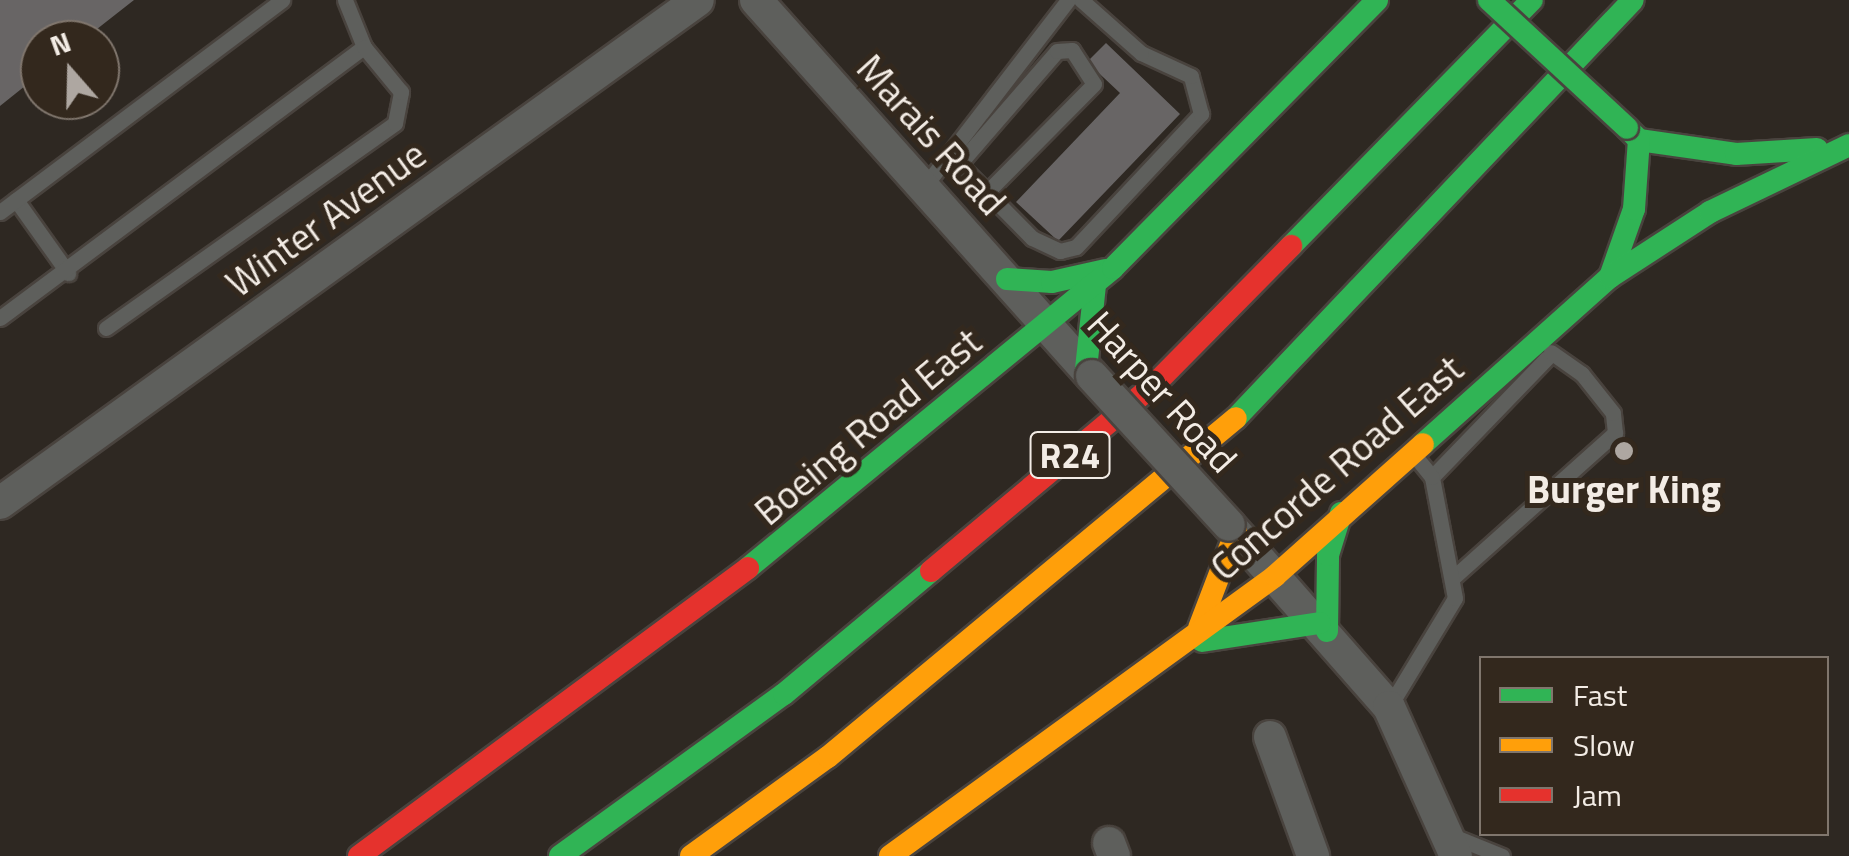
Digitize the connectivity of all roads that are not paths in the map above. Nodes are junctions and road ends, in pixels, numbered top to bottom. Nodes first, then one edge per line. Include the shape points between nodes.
1 (282, 0) edge
2 (345, 0) edge
3 (698, 0) edge
4 (756, 0) edge
5 (1068, 0) edge
6 (1081, 0) edge
7 (1377, 0) edge
8 (1490, 0) edge
9 (1532, 0) edge
10 (1632, 0) edge
11 (364, 46) junction
12 (1633, 134) junction
13 (1844, 146) edge
14 (954, 158) junction
15 (924, 187) junction
16 (988, 191) junction
17 (16, 200) junction
18 (0, 212) edge
19 (1113, 268) junction
20 (68, 273) junction
21 (1007, 278) junction
22 (1610, 278) junction
23 (1095, 285) junction
24 (0, 318) edge
25 (1558, 321) junction
26 (1045, 324) junction
27 (106, 328) dead end
28 (1551, 352) junction
29 (1002, 362) junction
30 (1086, 370) junction
31 (1410, 450) junction
32 (1432, 477) junction
33 (0, 503) edge
34 (1337, 517) junction
35 (1250, 531) junction
36 (1275, 576) junction
37 (1455, 576) junction
38 (1323, 627) junction
39 (1186, 641) junction
40 (1389, 707) junction
41 (1270, 737) dead end
42 (1452, 845) edge
43 (359, 856) edge
44 (560, 856) edge
45 (691, 856) edge
46 (890, 856) edge
47 (1312, 856) edge
48 (1502, 856) edge

1 - 17 lane
2 - 11 lane
3 - 33 street, Winter Avenue
4 - 15 street, Marais Road
5 - 14 lane
6 - 16 lane via 1141,53 1191,76 1201,114 1076,247 1047,248
7 - 19 main road, Boeing Road East
8 - 12 main road, bridge
9 - 44 main road, R24 via 1155,384 784,694
10 - 45 main road, R24 via 1215,440 828,757
11 - 20 lane
11 - 27 lane via 401,92 396,123
12 - 13 main road via 1736,154
12 - 22 main road via 1634,209
13 - 22 main road, Concorde Road East via 1710,212
14 - 15 lane
14 - 16 lane
14 - 16 lane via 1057,50 1072,50 1094,84
15 - 21 street, Marais Road
17 - 18 lane
17 - 20 lane
19 - 21 main road via 1052,282
19 - 23 main road, Boeing Road East
20 - 24 lane
21 - 26 street, Marais Road
22 - 25 main road, Concorde Road East
23 - 26 main road, Boeing Road East
23 - 30 main road
25 - 28 lane
25 - 31 main road, Concorde Road East
26 - 29 main road, Boeing Road East
26 - 30 street, Harper Road
28 - 32 lane
28 - 37 lane via 1613,413 1615,433
29 - 30 main road
29 - 43 main road, Boeing Road East via 682,622
30 - 35 street, Harper Road, bridge
31 - 32 lane
31 - 34 main road, Concorde Road East
32 - 37 lane
34 - 35 main road
34 - 36 main road, Concorde Road East
34 - 38 main road
35 - 36 street, Harper Road
35 - 39 main road
36 - 38 street, Harper Road
36 - 39 main road, Concorde Road East
37 - 40 lane via 1453,610
38 - 39 main road via 1256,626
38 - 40 street, Harper Road
39 - 46 main road, Concorde Road East
40 - 42 street, Harper Road
41 - 47 street
42 - 48 lane

